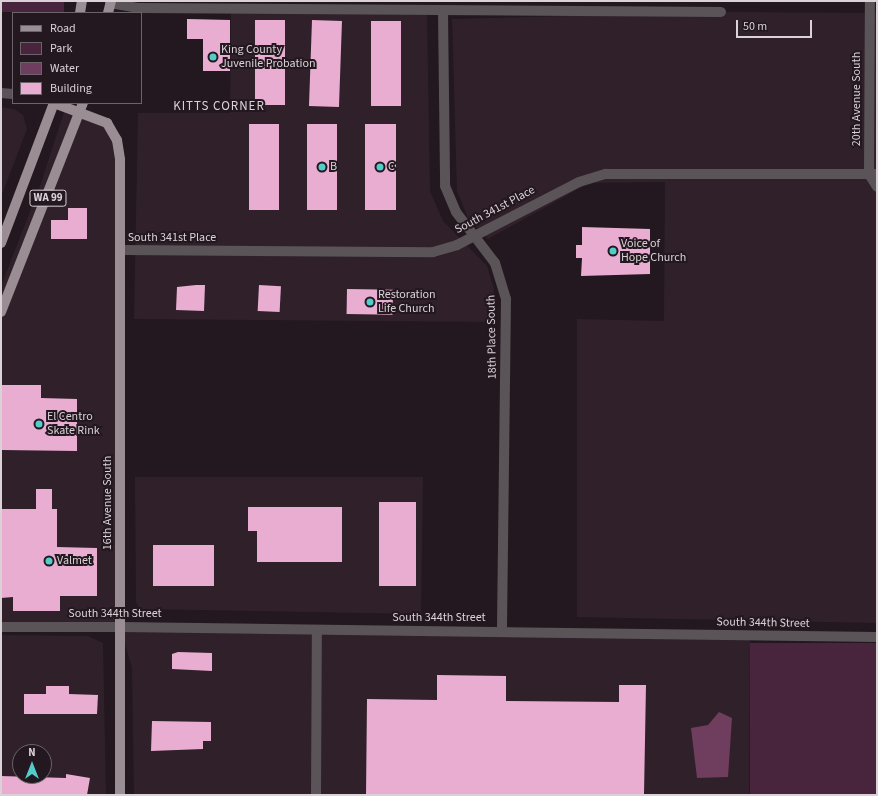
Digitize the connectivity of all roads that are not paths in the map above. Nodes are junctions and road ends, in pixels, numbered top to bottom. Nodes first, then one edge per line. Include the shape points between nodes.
1 (82, 1) edge
2 (870, 1) edge
3 (110, 2) edge
4 (80, 12) edge
5 (108, 12) edge
6 (443, 12) junction
7 (721, 12) dead end
8 (1, 93) edge
9 (12, 94) edge
10 (54, 104) edge
11 (61, 104) edge
12 (82, 107) edge
13 (873, 174) edge
14 (877, 187) edge
15 (474, 237) junction
16 (1, 243) edge
17 (122, 250) junction
18 (1, 312) edge
19 (1, 627) edge
20 (120, 627) junction
21 (317, 631) junction
22 (502, 632) junction
23 (877, 637) edge
24 (120, 795) edge
25 (316, 795) edge

1 - 4 main road
2 - 13 street, 20th Avenue South
3 - 5 main road
3 - 6 street via 138,8
6 - 7 street
6 - 15 street, 18th Place South via 444,180 456,212
8 - 9 street
10 - 16 main road, WA 99
11 - 12 main road, 16th Avenue South
12 - 17 main road, 16th Avenue South via 107,123 117,140 122,184
12 - 18 main road, WA 99
13 - 14 street
13 - 15 street, South 341st Place via 606,174 579,182
15 - 17 street, South 341st Place via 449,248 428,252
15 - 22 street, 18th Place South via 500,273 506,299
17 - 20 main road, 16th Avenue South
19 - 20 street, South 344th Street
20 - 21 street, South 344th Street via 258,627
20 - 24 main road, 16th Avenue South
21 - 22 street, South 344th Street
21 - 25 street
22 - 23 street, South 344th Street

